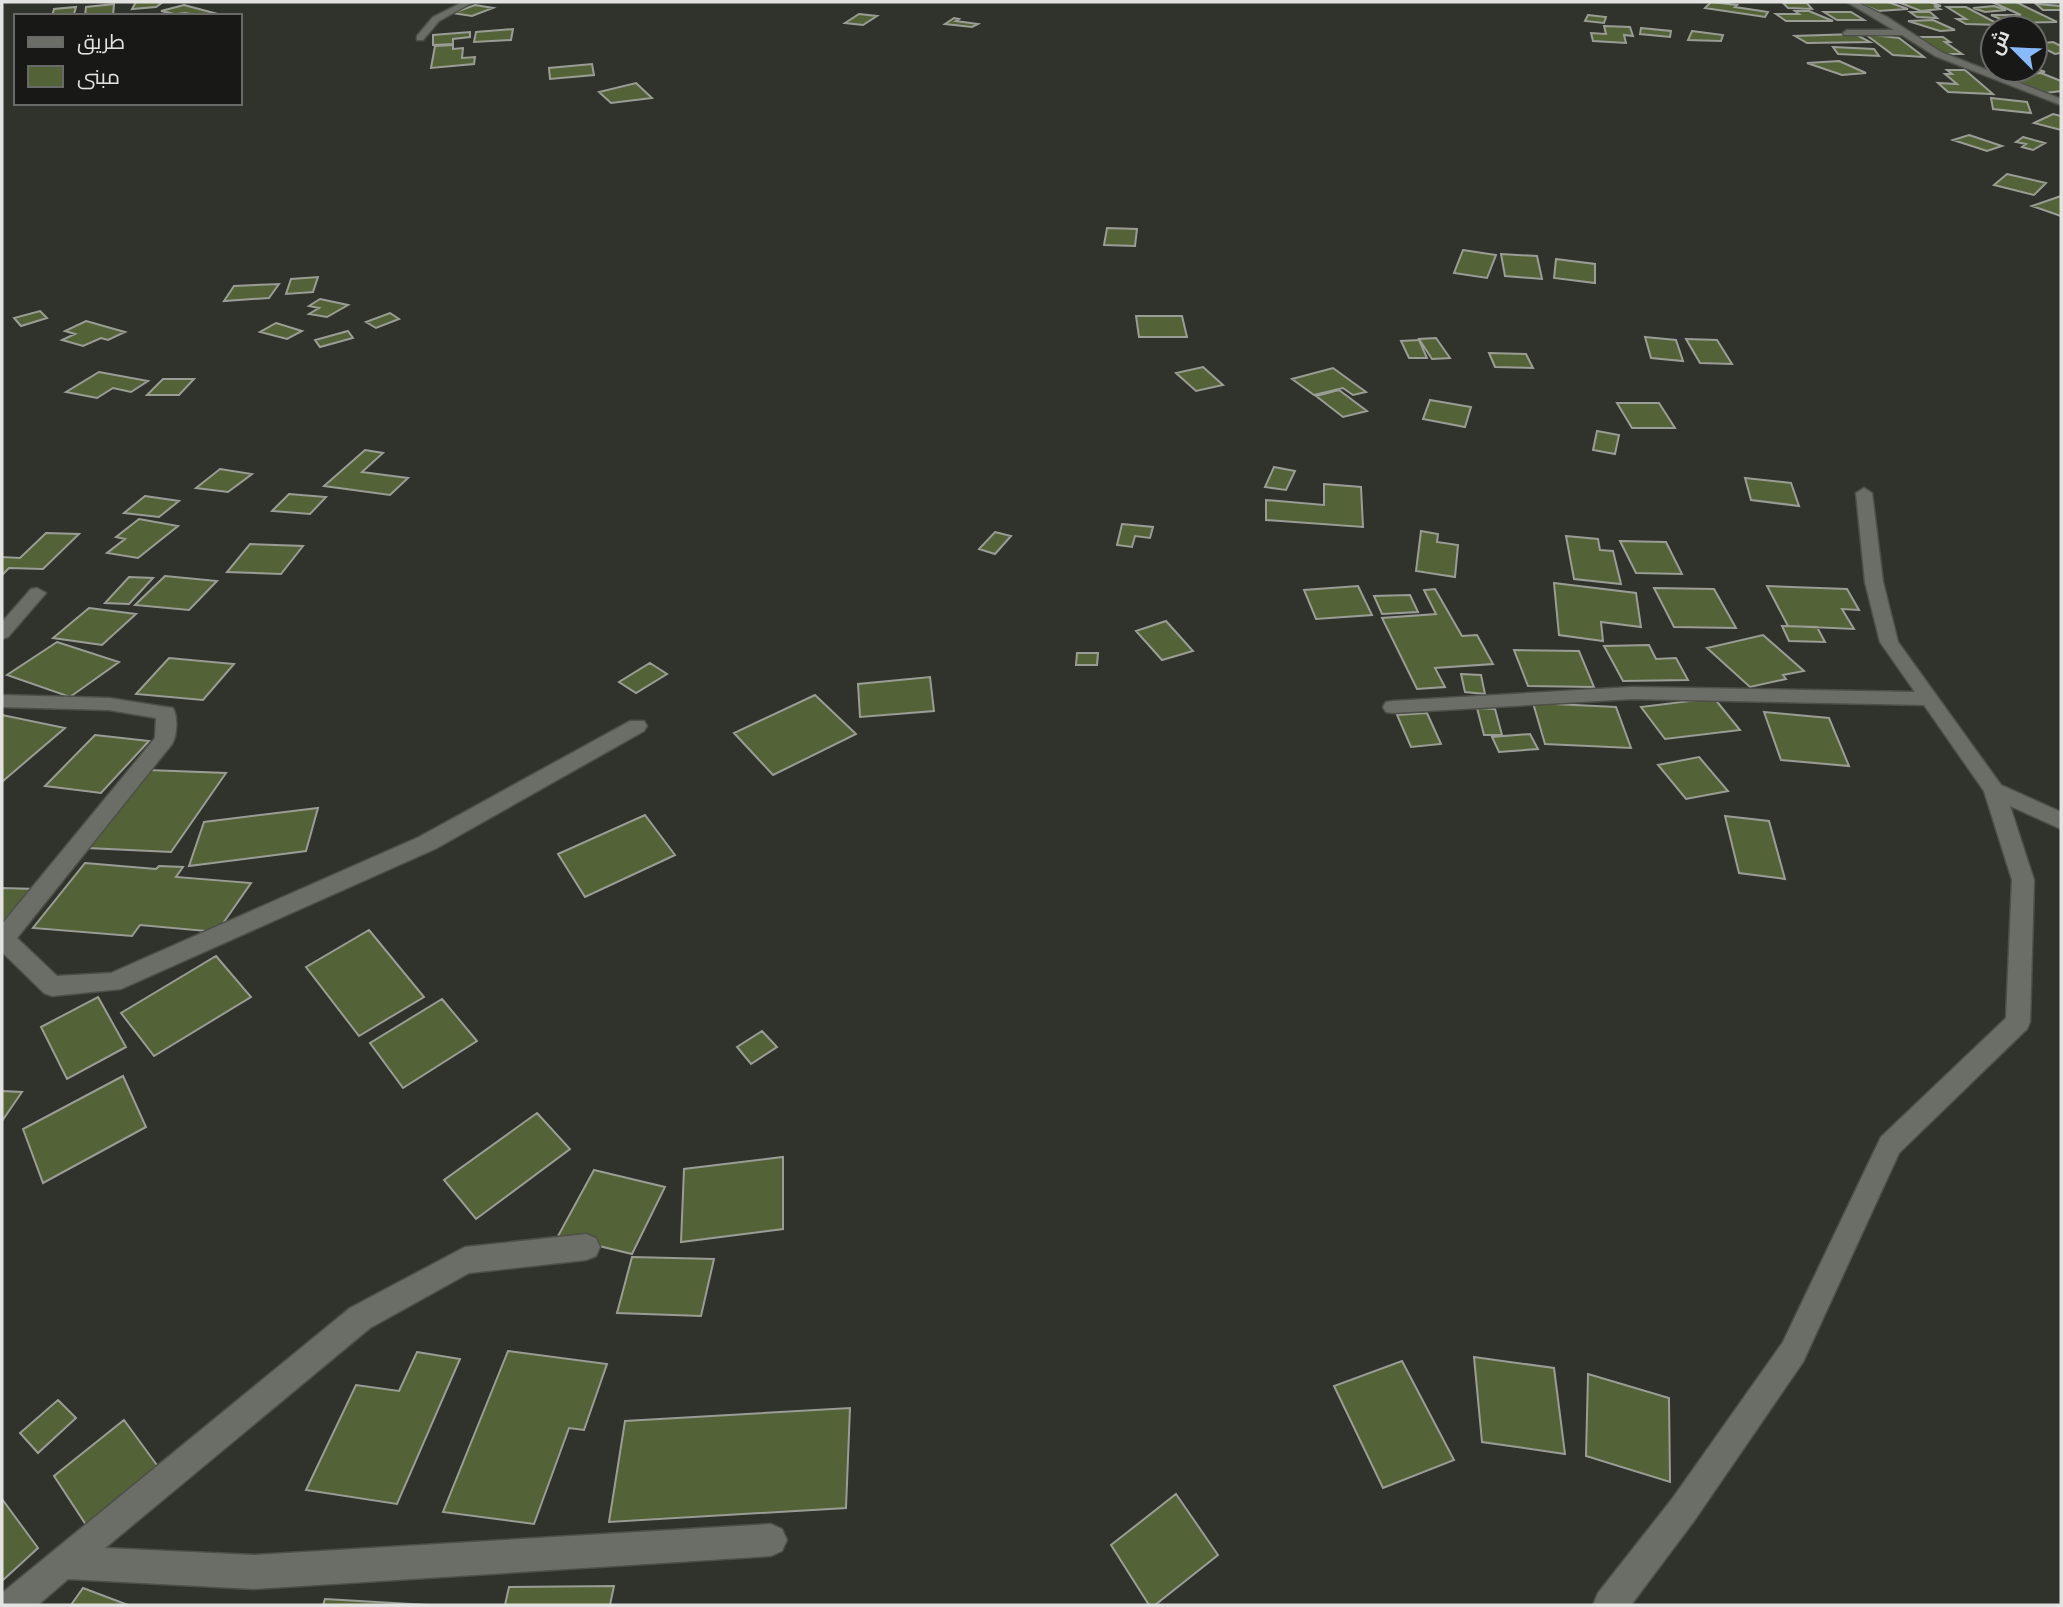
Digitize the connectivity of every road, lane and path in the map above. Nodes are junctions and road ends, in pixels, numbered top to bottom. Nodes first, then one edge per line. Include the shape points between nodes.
1 (469, 2) edge
2 (1851, 2) edge
3 (1905, 32) junction
4 (1847, 33) dead end
5 (420, 38) dead end
6 (2061, 102) edge
7 (1864, 493) dead end
8 (37, 593) dead end
9 (2, 633) edge
10 (1931, 699) junction
11 (2, 701) edge
12 (1394, 707) dead end
13 (637, 726) dead end
14 (1994, 790) junction
15 (2061, 821) edge
16 (586, 1247) dead end
17 (771, 1540) dead end
18 (62, 1562) junction
19 (13, 1605) edge
20 (1610, 1605) edge

1 - 5 street via 436,19
2 - 3 street
3 - 4 street
3 - 6 street via 1938,54
7 - 10 street via 1874,582 1889,642
8 - 9 street
10 - 12 street via 1632,692
10 - 14 street
11 - 13 street via 109,704 166,713 164,739 3,939 52,986 113,982 427,843
14 - 15 street
14 - 20 street via 2023,880 2018,1022 1890,1145 1793,1352
16 - 18 street via 465,1260 360,1318
17 - 18 street via 254,1572
18 - 19 street

